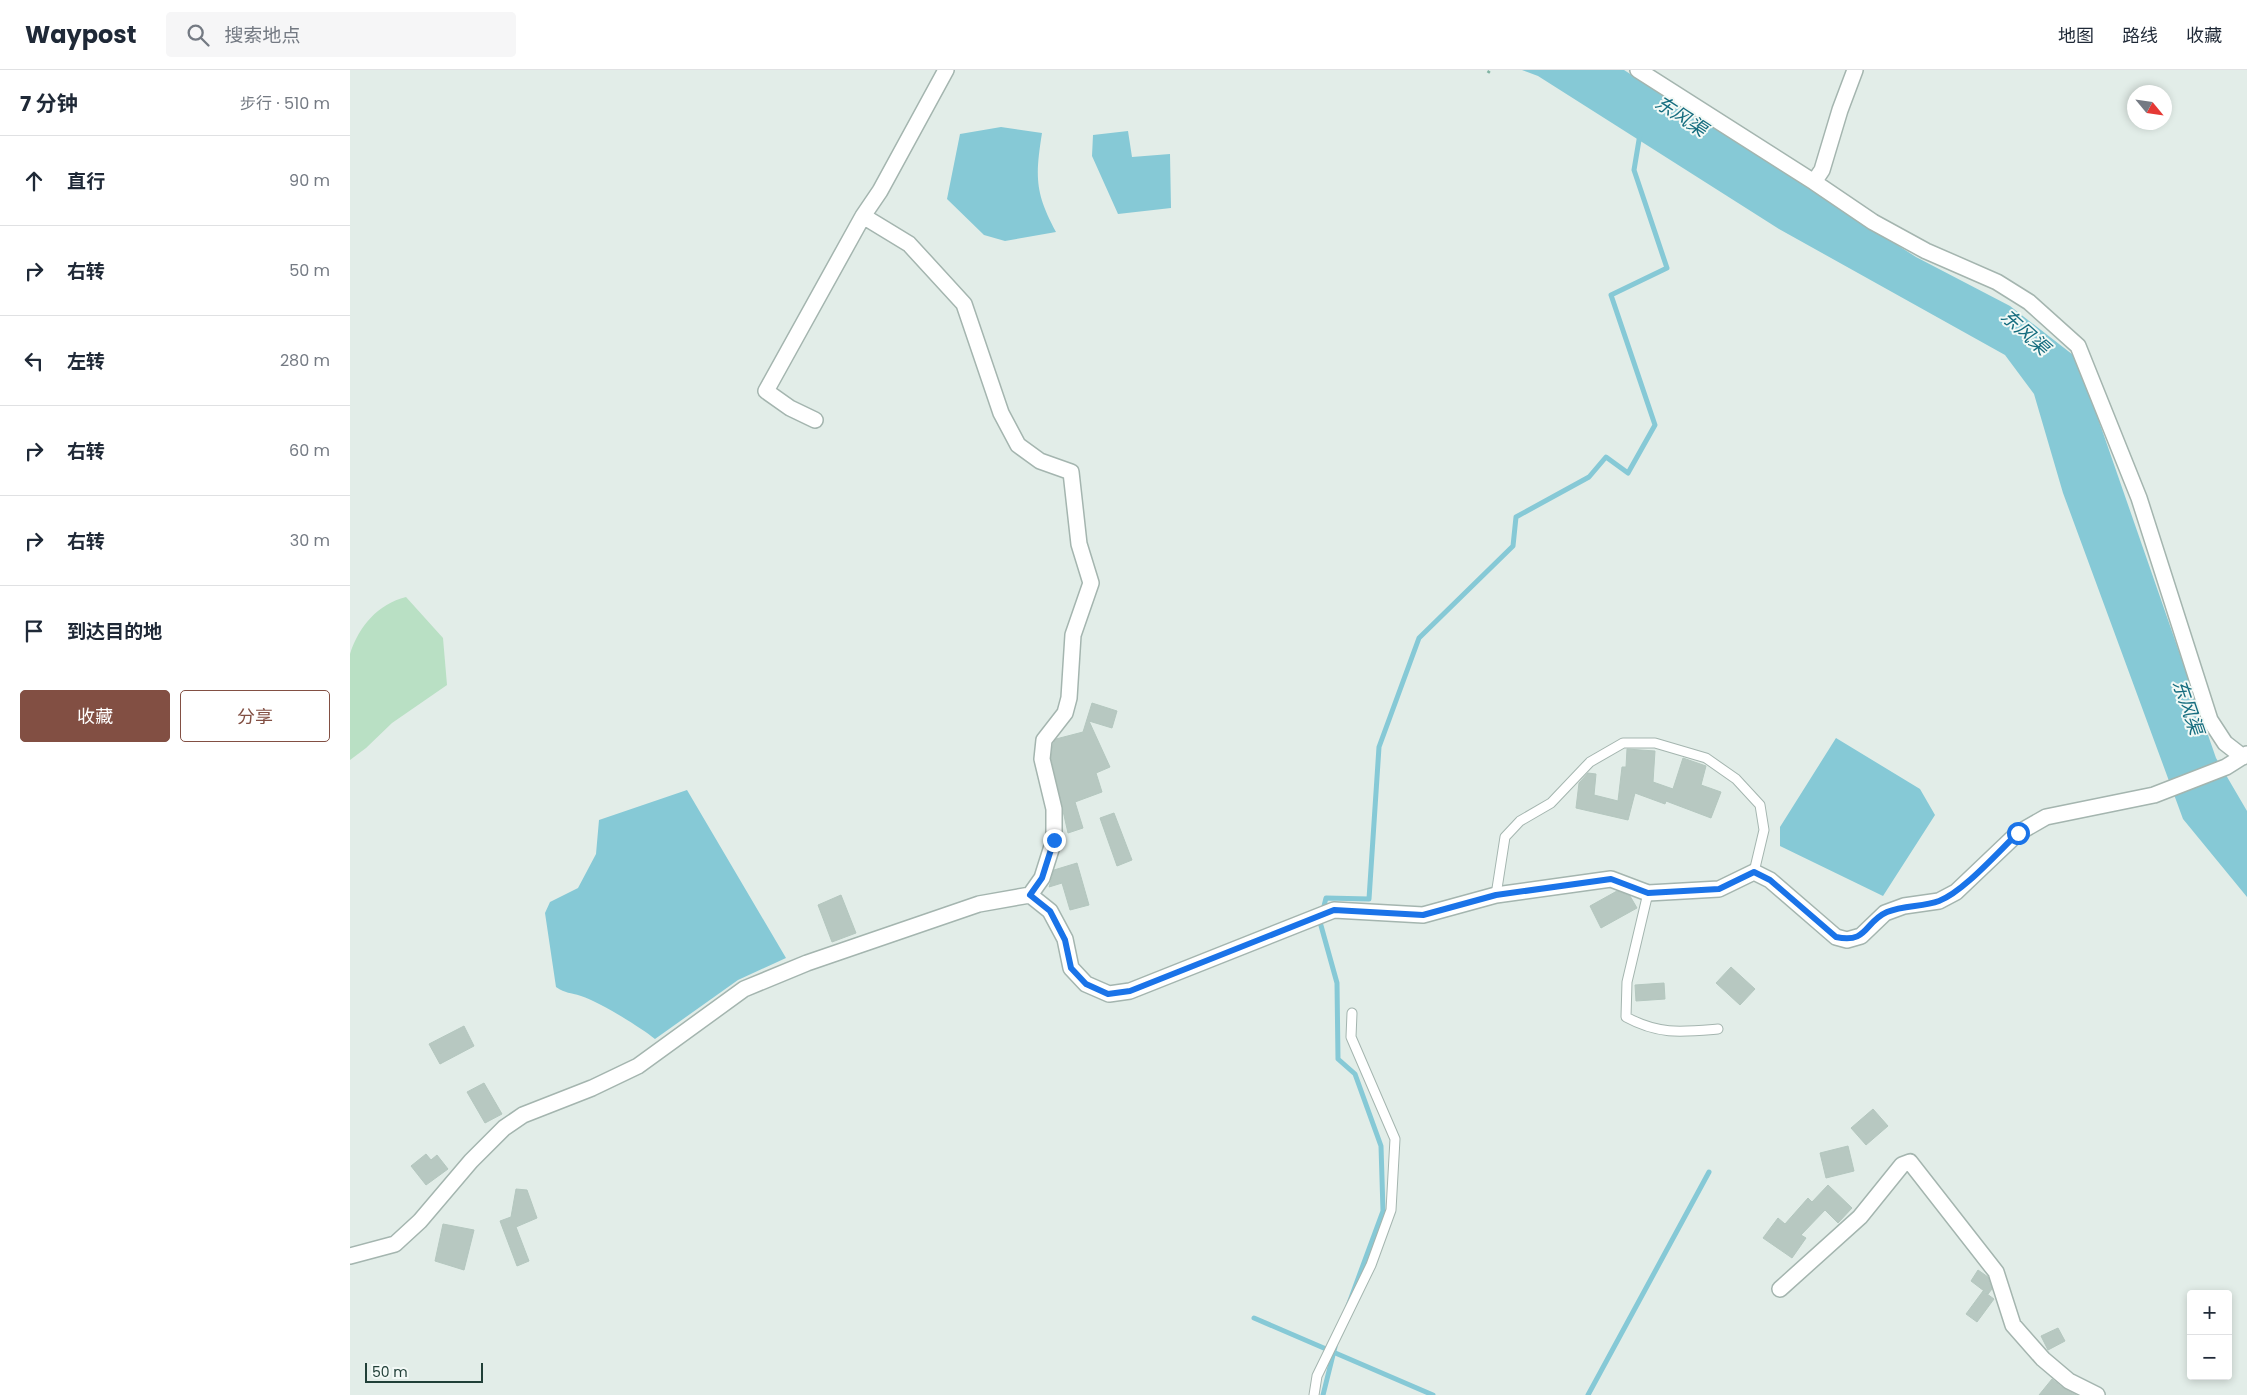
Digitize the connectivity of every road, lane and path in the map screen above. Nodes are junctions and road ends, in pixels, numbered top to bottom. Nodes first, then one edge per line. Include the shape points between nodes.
1 (946, 70) edge
2 (1638, 70) edge
3 (1855, 70) edge
4 (1814, 182) junction
5 (863, 216) junction
6 (815, 420) dead end
7 (2245, 755) edge
8 (1754, 872) junction
9 (1648, 893) junction
10 (1030, 895) junction
11 (1496, 895) junction
12 (1352, 1013) dead end
13 (1718, 1029) dead end
14 (350, 1256) edge
15 (1780, 1289) dead end
16 (1314, 1395) edge
17 (2098, 1395) edge

1 - 5 street
2 - 4 street
3 - 4 street via 1822,170
4 - 7 street via 1873,222 1926,251 1997,282 2029,302 2078,346 2140,498 2210,720 2224,743
5 - 6 street via 766,391
5 - 10 street via 909,244 964,304 1001,413 1018,446 1040,462 1071,472 1079,544 1091,583 1073,635 1065,713 1044,740 1042,759 1054,809 1054,840 1042,878
7 - 8 street via 2226,767 2154,795 2046,817 2018,833 1956,892 1938,901 1904,906 1885,913 1861,936 1847,940 1836,937 1770,880
8 - 9 street via 1719,889
8 - 11 lane via 1764,830 1760,805 1736,779 1706,758 1655,743 1622,743 1590,762 1551,803 1520,821 1505,837
9 - 11 street via 1611,879
9 - 13 lane via 1627,982 1626,1017 1646,1028 1672,1032
10 - 11 street via 1050,911 1065,940 1071,968 1086,984 1108,994 1130,991 1334,910 1423,915
10 - 14 street via 979,904 808,963 744,989 638,1066 523,1115 504,1128 471,1161 420,1221 395,1244
12 - 16 lane via 1351,1037 1395,1139 1391,1210 1368,1272 1317,1376
15 - 17 street via 1860,1217 1902,1166 1910,1162 1996,1272 2013,1325 2043,1359 2069,1381

